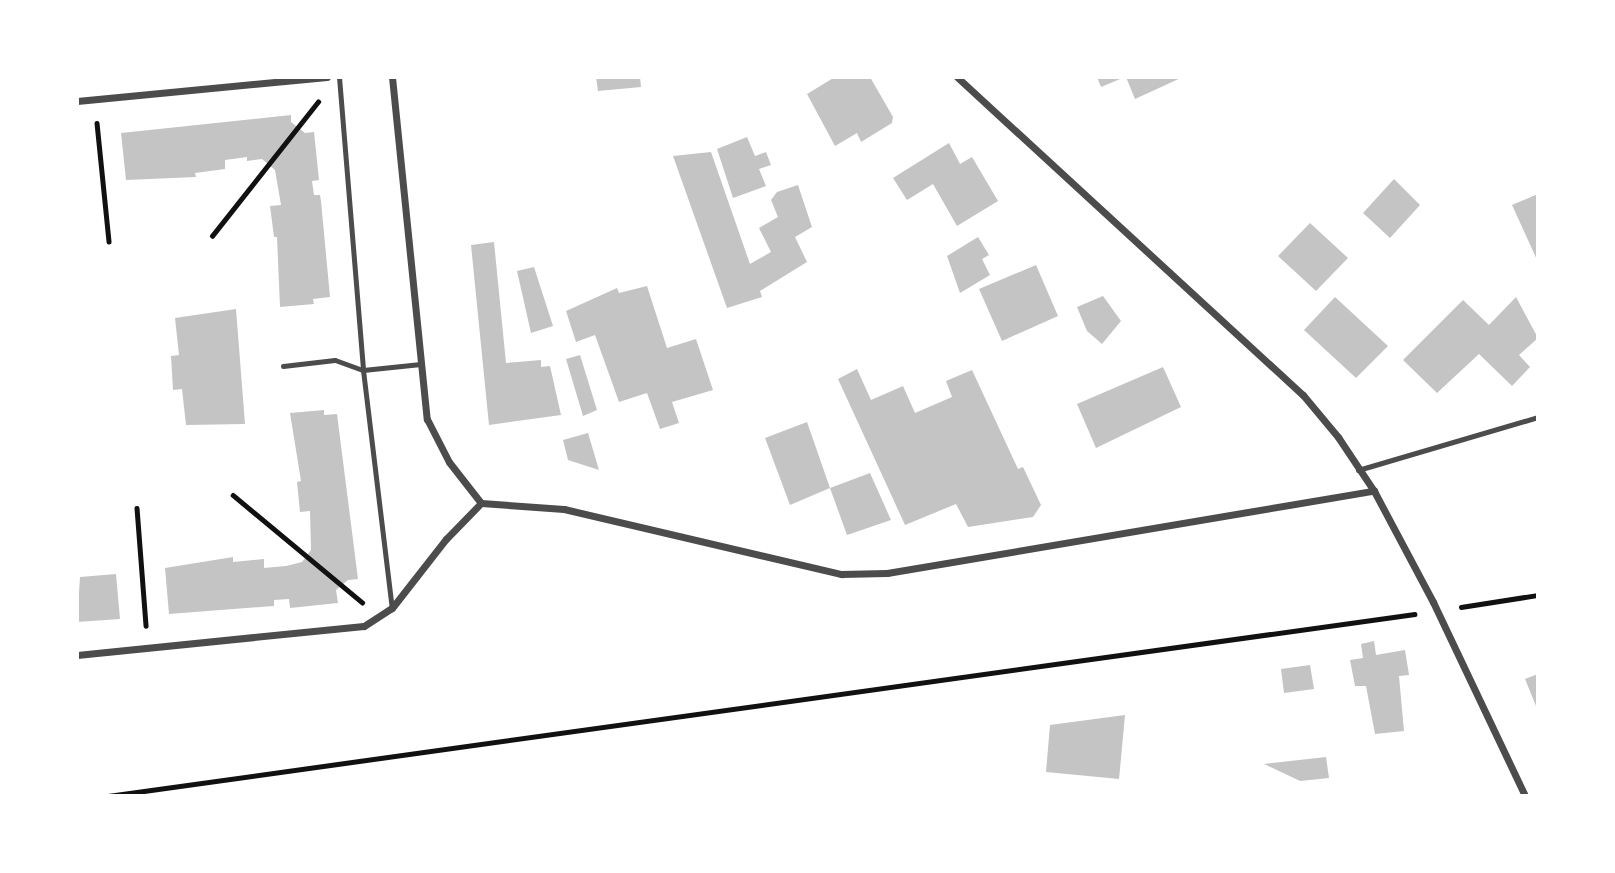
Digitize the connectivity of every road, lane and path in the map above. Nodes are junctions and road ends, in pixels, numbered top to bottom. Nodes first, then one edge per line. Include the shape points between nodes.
1 (327, 77) edge
2 (340, 77) edge
3 (392, 77) edge
4 (957, 77) edge
5 (321, 98) dead end
6 (95, 99) junction
7 (77, 101) edge
8 (212, 236) dead end
9 (109, 241) dead end
10 (421, 364) junction
11 (283, 366) dead end
12 (363, 370) junction
13 (1538, 417) edge
14 (1358, 470) junction
15 (1374, 491) junction
16 (233, 495) dead end
17 (481, 503) junction
18 (137, 508) dead end
19 (1538, 595) edge
20 (392, 608) junction
21 (1437, 611) junction
22 (382, 618) junction
23 (148, 648) junction
24 (77, 655) edge
25 (108, 796) edge
26 (1525, 796) edge

1 - 6 street
2 - 12 lane
3 - 10 street
4 - 14 street via 1303,395
5 - 8 path
6 - 7 street
6 - 9 path
10 - 12 lane
10 - 17 street via 428,419 450,462
11 - 12 lane via 335,360
12 - 20 lane
13 - 14 lane
14 - 15 street
15 - 17 street via 875,574 841,574 564,509
15 - 21 street
16 - 22 path
17 - 20 street
18 - 23 path
19 - 21 path
20 - 22 street
21 - 25 path
21 - 26 street
22 - 23 street via 364,626
23 - 24 street

